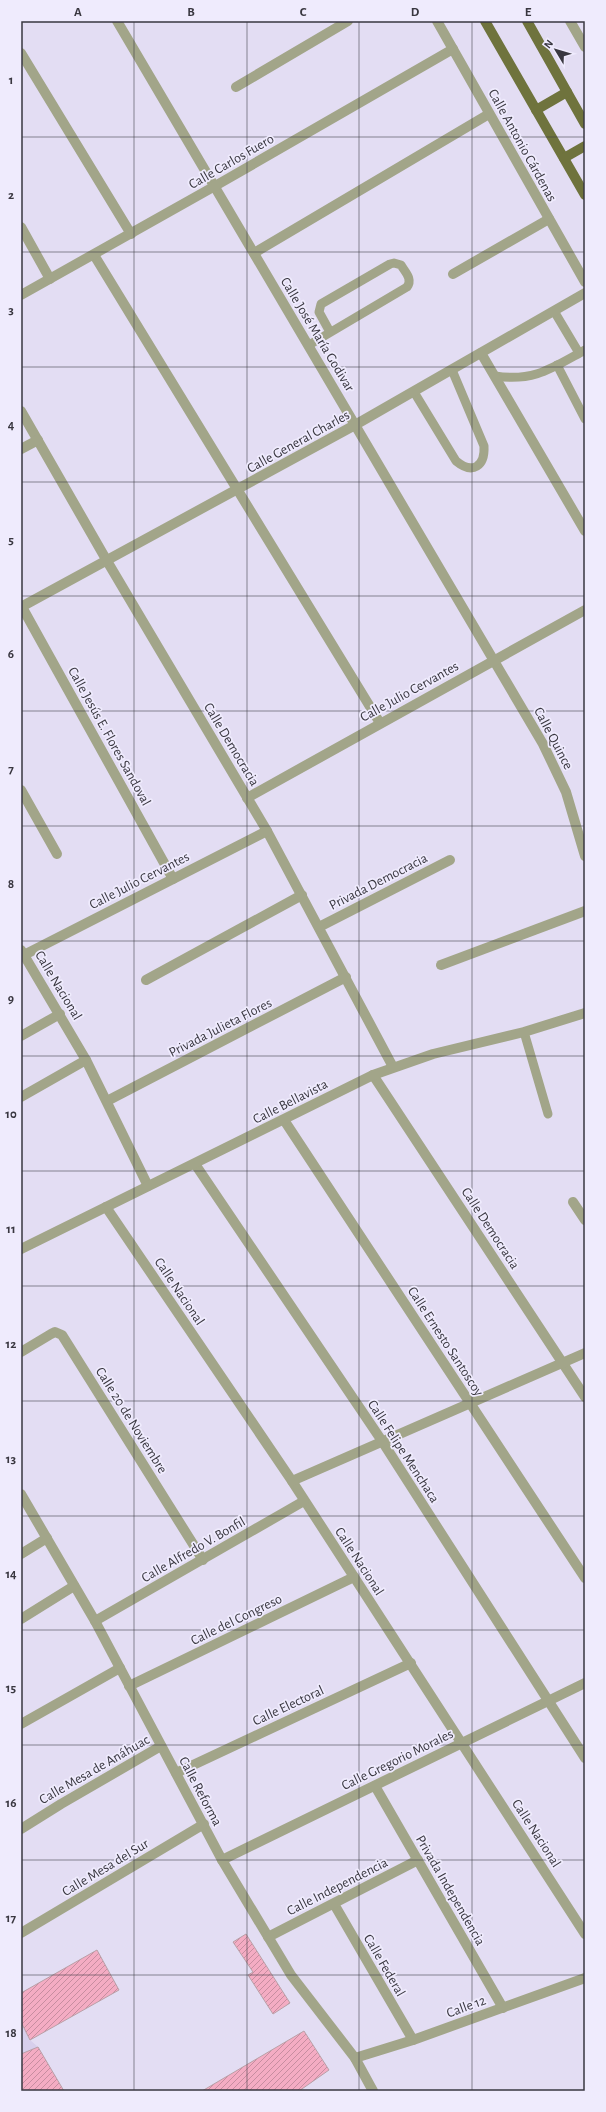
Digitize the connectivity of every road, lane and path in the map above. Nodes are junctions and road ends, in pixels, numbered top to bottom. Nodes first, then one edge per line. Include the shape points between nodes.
1 (117, 21) edge
2 (348, 21) edge
3 (437, 21) edge
4 (485, 21) edge
5 (527, 21) edge
6 (570, 21) edge
7 (585, 47) edge
8 (453, 50) junction
9 (21, 53) edge
10 (236, 87) dead end
11 (567, 92) junction
12 (536, 110) junction
13 (582, 112) edge
14 (490, 114) junction
15 (585, 124) edge
16 (585, 146) edge
17 (564, 158) junction
18 (215, 186) junction
19 (585, 195) edge
20 (549, 219) junction
21 (21, 227) edge
22 (131, 234) junction
23 (254, 253) junction
24 (94, 255) junction
25 (453, 274) dead end
26 (50, 279) junction
27 (585, 282) edge
28 (585, 293) edge
29 (21, 294) edge
30 (554, 311) junction
31 (330, 332) junction
32 (309, 345) junction
33 (582, 351) edge
34 (481, 353) junction
35 (557, 365) junction
36 (452, 370) junction
37 (495, 376) junction
38 (414, 392) junction
39 (21, 411) edge
40 (585, 419) edge
41 (355, 425) junction
42 (38, 440) junction
43 (21, 449) edge
44 (238, 489) junction
45 (585, 531) edge
46 (107, 561) junction
47 (21, 607) edge
48 (585, 610) edge
49 (493, 661) junction
50 (380, 723) junction
51 (21, 790) edge
52 (247, 798) junction
53 (267, 831) junction
54 (57, 854) dead end
55 (585, 856) edge
56 (450, 860) dead end
57 (173, 879) junction
58 (302, 895) junction
59 (585, 911) edge
60 (319, 927) junction
61 (23, 952) edge
62 (441, 965) dead end
63 (346, 977) junction
64 (146, 980) dead end
65 (60, 1014) junction
66 (585, 1014) edge
67 (524, 1032) junction
68 (21, 1036) edge
69 (86, 1060) junction
70 (393, 1067) junction
71 (373, 1075) junction
72 (21, 1097) edge
73 (107, 1101) junction
74 (548, 1114) dead end
75 (284, 1120) junction
76 (194, 1164) junction
77 (148, 1186) junction
78 (574, 1202) dead end
79 (106, 1207) junction
80 (585, 1220) edge
81 (21, 1249) edge
82 (21, 1352) edge
83 (585, 1353) edge
84 (563, 1363) junction
85 (585, 1397) edge
86 (471, 1404) junction
87 (382, 1441) junction
88 (292, 1481) junction
89 (21, 1494) edge
90 (304, 1502) junction
91 (47, 1538) junction
92 (21, 1554) edge
93 (203, 1560) junction
94 (354, 1577) junction
95 (585, 1578) edge
96 (74, 1586) junction
97 (21, 1619) edge
98 (95, 1621) junction
99 (411, 1663) junction
100 (120, 1668) junction
101 (585, 1683) edge
102 (129, 1686) junction
103 (550, 1701) junction
104 (21, 1724) edge
105 (462, 1743) junction
106 (161, 1746) junction
107 (585, 1758) edge
108 (176, 1773) junction
109 (375, 1786) junction
110 (204, 1824) junction
111 (21, 1829) edge
112 (222, 1860) junction
113 (418, 1860) junction
114 (334, 1904) junction
115 (21, 1933) edge
116 (585, 1934) edge
117 (268, 1937) junction
118 (585, 1978) edge
119 (503, 2008) junction
120 (413, 2040) junction
121 (355, 2058) junction
122 (373, 2091) edge

1 - 18 street, Calle José María Godivar
2 - 10 street
3 - 8 street, Calle Antonio Cárdenas
4 - 12 main road
5 - 11 main road
6 - 7 street
8 - 14 street, Calle Antonio Cárdenas
8 - 18 street, Calle Carlos Fuero
9 - 22 street
11 - 12 main road
11 - 13 main road
12 - 17 main road
13 - 15 main road
14 - 20 street, Calle Antonio Cárdenas
14 - 23 street
16 - 17 main road
17 - 19 main road
18 - 22 street, Calle Carlos Fuero
18 - 23 street, Calle José María Godivar
20 - 25 street
20 - 27 street, Calle Antonio Cárdenas
21 - 26 street
22 - 24 street, Calle Carlos Fuero
23 - 32 street, Calle José María Godivar
24 - 26 street, Calle Carlos Fuero
24 - 44 street
26 - 29 street, Calle Carlos Fuero
28 - 30 street, Calle General Charles
30 - 33 lane
30 - 34 street, Calle General Charles
31 - 31 lane via 407,287 409,278 401,265 390,264 321,304 319,312
31 - 32 lane
32 - 41 street, Calle José María Godivar
33 - 35 lane
34 - 36 street, Calle General Charles
34 - 37 street
35 - 37 lane via 522,378
35 - 40 lane
36 - 38 street, Calle General Charles
36 - 38 lane via 484,446 481,464 474,468 466,468 456,461
37 - 45 street
38 - 41 street, Calle General Charles
39 - 42 street, Calle Democracia
41 - 44 street, Calle General Charles
41 - 49 street, Calle José María Godivar
42 - 43 street
42 - 46 street, Calle Democracia
44 - 46 street, Calle General Charles
44 - 50 street
46 - 47 street, Calle General Charles
46 - 52 street, Calle Democracia
47 - 57 street, Calle Jesús E. Flores Sandoval
48 - 49 street, Calle Julio Cervantes
49 - 50 street, Calle Julio Cervantes
49 - 55 street, Calle Quince via 556,768
50 - 52 street, Calle Julio Cervantes
51 - 54 street
52 - 53 street, Calle Democracia
53 - 57 street, Calle Julio Cervantes
53 - 58 street, Calle Democracia
56 - 60 street, Privada Democracia
57 - 61 street, Calle Julio Cervantes
58 - 60 street, Calle Democracia
58 - 64 street
59 - 62 street
60 - 63 street, Calle Democracia
61 - 65 street, Calle Nacional
63 - 70 street, Calle Democracia
63 - 73 street, Privada Julieta Flores
65 - 68 street
65 - 69 street, Calle Nacional
66 - 67 street, Calle Bellavista
67 - 70 street, Calle Bellavista via 433,1054
67 - 74 lane
69 - 72 street
69 - 73 street, Calle Nacional
70 - 71 street, Calle Bellavista
71 - 75 street, Calle Bellavista
71 - 84 street, Calle Democracia
73 - 77 street, Calle Nacional
75 - 76 street, Calle Bellavista
75 - 86 street, Calle Ernesto Santoscoy
76 - 77 street, Calle Bellavista
76 - 87 street, Calle Felipe Menchaca
77 - 79 street, Calle Bellavista
78 - 80 street
79 - 81 street, Calle Bellavista
79 - 88 street, Calle Nacional
82 - 93 street, Calle 20 de Noviembre via 55,1332 64,1338
83 - 84 street
84 - 85 street, Calle Democracia
84 - 86 street
86 - 87 street
86 - 95 street, Calle Ernesto Santoscoy
87 - 88 street
87 - 103 street, Calle Felipe Menchaca
88 - 90 street, Calle Nacional
89 - 91 street, Calle Reforma
90 - 93 street, Calle Alfredo V. Bonfil
90 - 94 street, Calle Nacional
91 - 92 street
91 - 96 street, Calle Reforma
93 - 98 street, Calle Alfredo V. Bonfil
94 - 99 street, Calle Nacional
94 - 102 street, Calle del Congreso
96 - 97 street
96 - 98 street, Calle Reforma
98 - 100 street, Calle Reforma
99 - 105 street, Calle Nacional
99 - 108 street, Calle Electoral
100 - 102 street, Calle Reforma
100 - 104 street
101 - 103 street, Calle Gregorio Morales
102 - 106 street, Calle Reforma
103 - 105 street, Calle Gregorio Morales
103 - 107 street, Calle Felipe Menchaca
105 - 109 street, Calle Gregorio Morales
105 - 116 street, Calle Nacional
106 - 108 street, Calle Reforma
106 - 111 street, Calle Mesa de Anáhuac
108 - 110 street, Calle Reforma
109 - 112 street, Calle Gregorio Morales
109 - 113 street, Privada Independencia
110 - 112 street, Calle Reforma
110 - 115 street, Calle Mesa del Sur
112 - 117 street, Calle Reforma
113 - 114 street, Calle Independencia
113 - 119 street, Privada Independencia
114 - 117 street, Calle Independencia
114 - 120 street, Calle Federal
117 - 121 street, Calle Reforma via 291,1975
118 - 119 street, Calle 12
119 - 120 street, Calle 12
120 - 121 street, Calle 12
121 - 122 street, Calle Reforma

